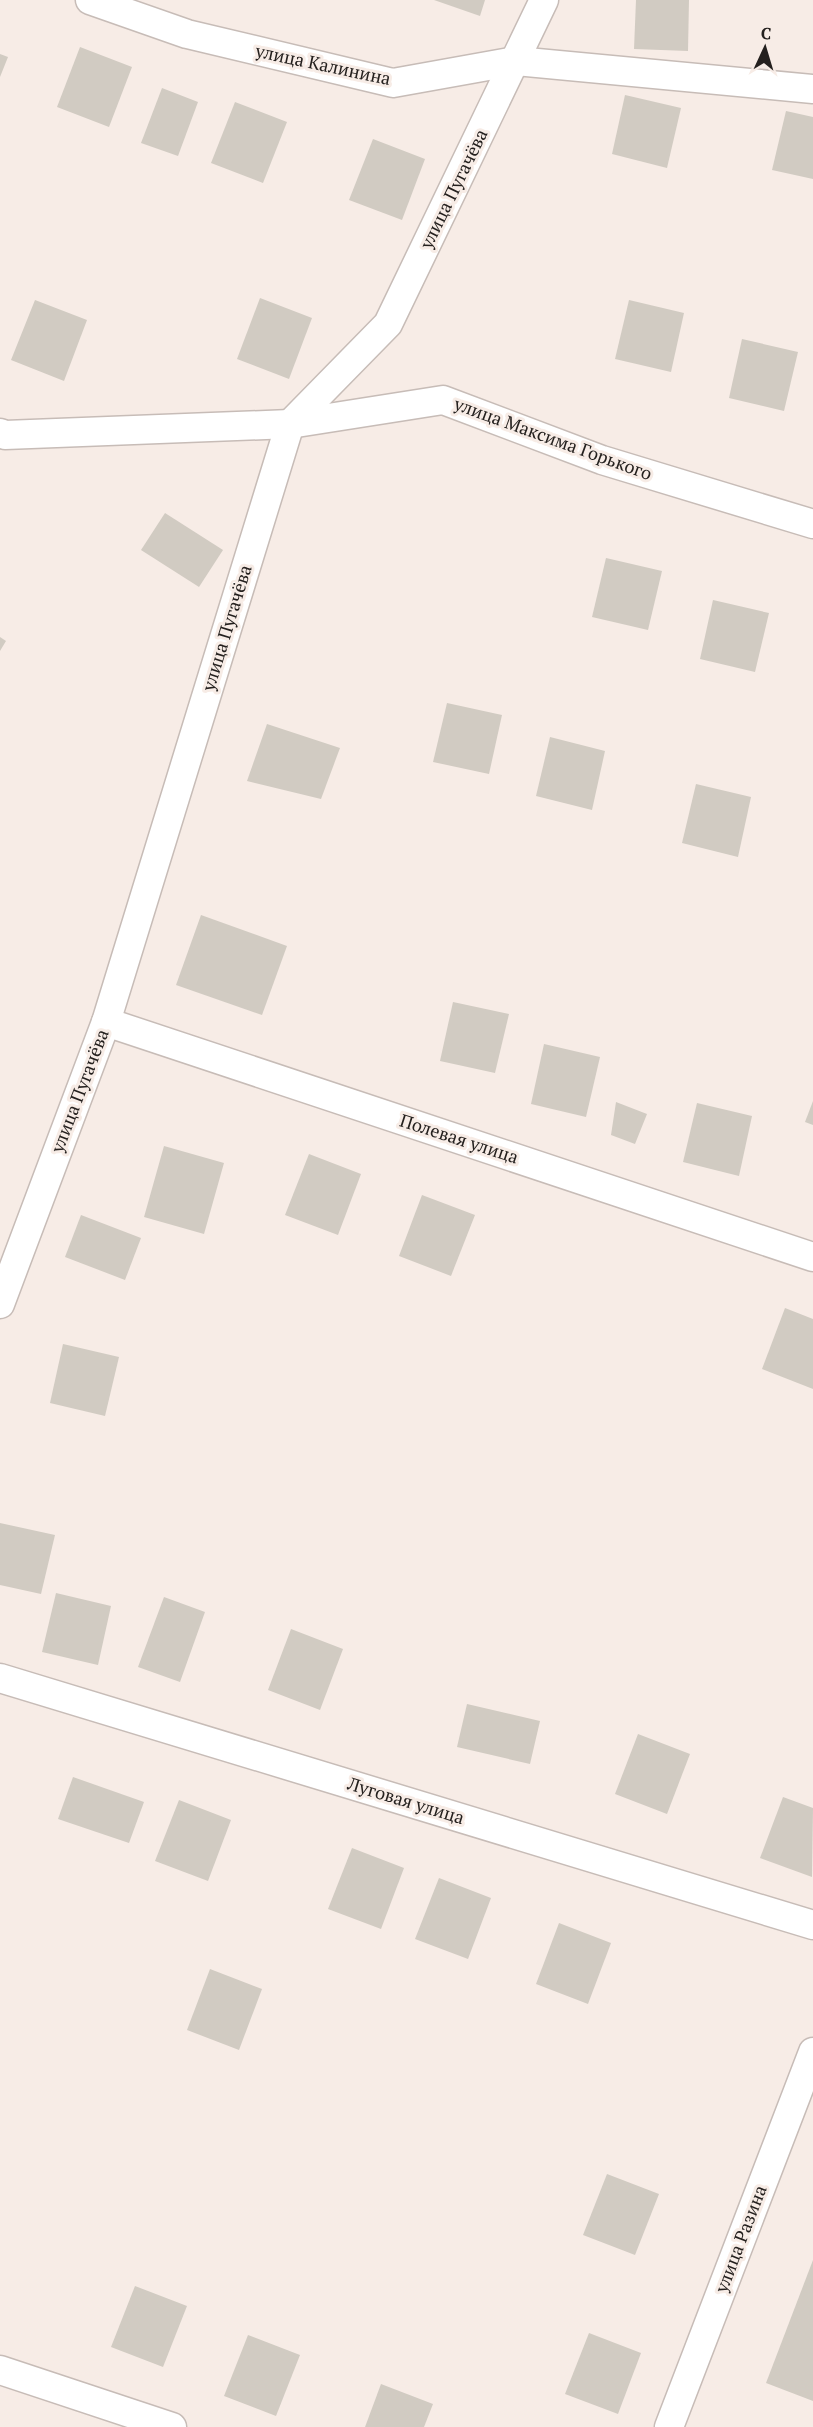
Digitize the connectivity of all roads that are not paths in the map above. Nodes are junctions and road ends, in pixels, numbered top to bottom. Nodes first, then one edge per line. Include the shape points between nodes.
1 (90, 0) edge
2 (544, 0) edge
3 (516, 62) junction
4 (813, 89) edge
5 (290, 424) junction
6 (0, 433) edge
7 (813, 524) edge
8 (106, 1022) junction
9 (813, 1257) edge
10 (0, 1304) edge
11 (0, 1678) edge
12 (813, 1924) edge
13 (813, 2052) edge
14 (0, 2370) edge
15 (172, 2427) edge
16 (669, 2427) edge

1 - 3 street, улица Калинина via 187,34 393,83
2 - 3 street, улица Пугачёва
3 - 4 street, улица Калинина
3 - 5 street, улица Пугачёва via 388,324
5 - 6 street, улица Максима Горького
5 - 7 street, улица Максима Горького via 442,400 602,460
5 - 8 street, улица Пугачёва
8 - 9 street, Полевая улица
8 - 10 street, улица Пугачёва
11 - 12 street, Луговая улица
13 - 16 street, улица Разина
14 - 15 street

